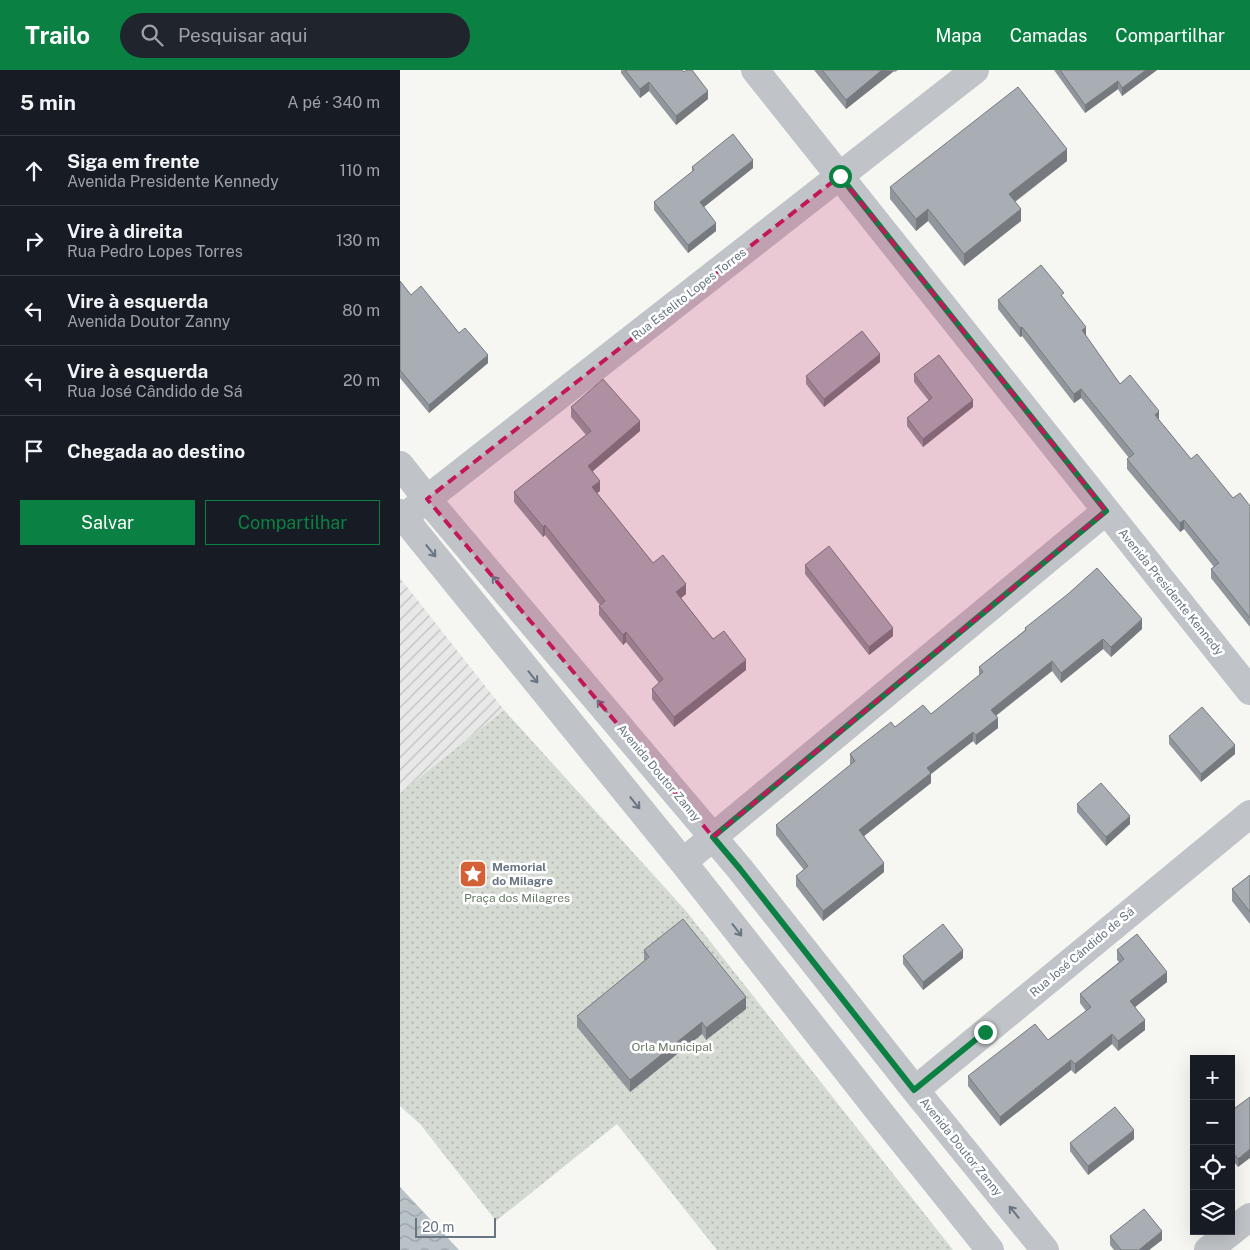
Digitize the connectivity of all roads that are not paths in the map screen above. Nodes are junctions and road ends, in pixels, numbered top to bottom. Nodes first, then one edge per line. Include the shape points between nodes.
1 (755, 70) edge
2 (975, 70) edge
3 (840, 176) junction
4 (400, 465) edge
5 (427, 499) junction
6 (1106, 511) junction
7 (402, 515) edge
8 (1250, 691) edge
9 (1250, 814) edge
10 (713, 837) junction
11 (683, 862) junction
12 (914, 1090) junction
13 (1250, 1217) edge
14 (990, 1250) edge
15 (1045, 1250) edge
16 (1208, 1250) edge

1 - 3 street, Avenida Presidente Kennedy
2 - 3 street, Rua Estelito Lopes Torres
3 - 5 street, Rua Estelito Lopes Torres
3 - 6 street, Avenida Presidente Kennedy
4 - 5 street, Avenida Doutor Zanny
5 - 7 street, Rua Estelito Lopes Torres
10 -> 5 street, Avenida Doutor Zanny
6 - 8 street, Avenida Presidente Kennedy
6 - 10 street
7 -> 11 street
9 - 12 street, Rua José Cândido de Sá
10 - 11 street
10 - 12 street, Avenida Doutor Zanny
11 -> 14 street
15 -> 12 street, Avenida Doutor Zanny
13 - 16 street

